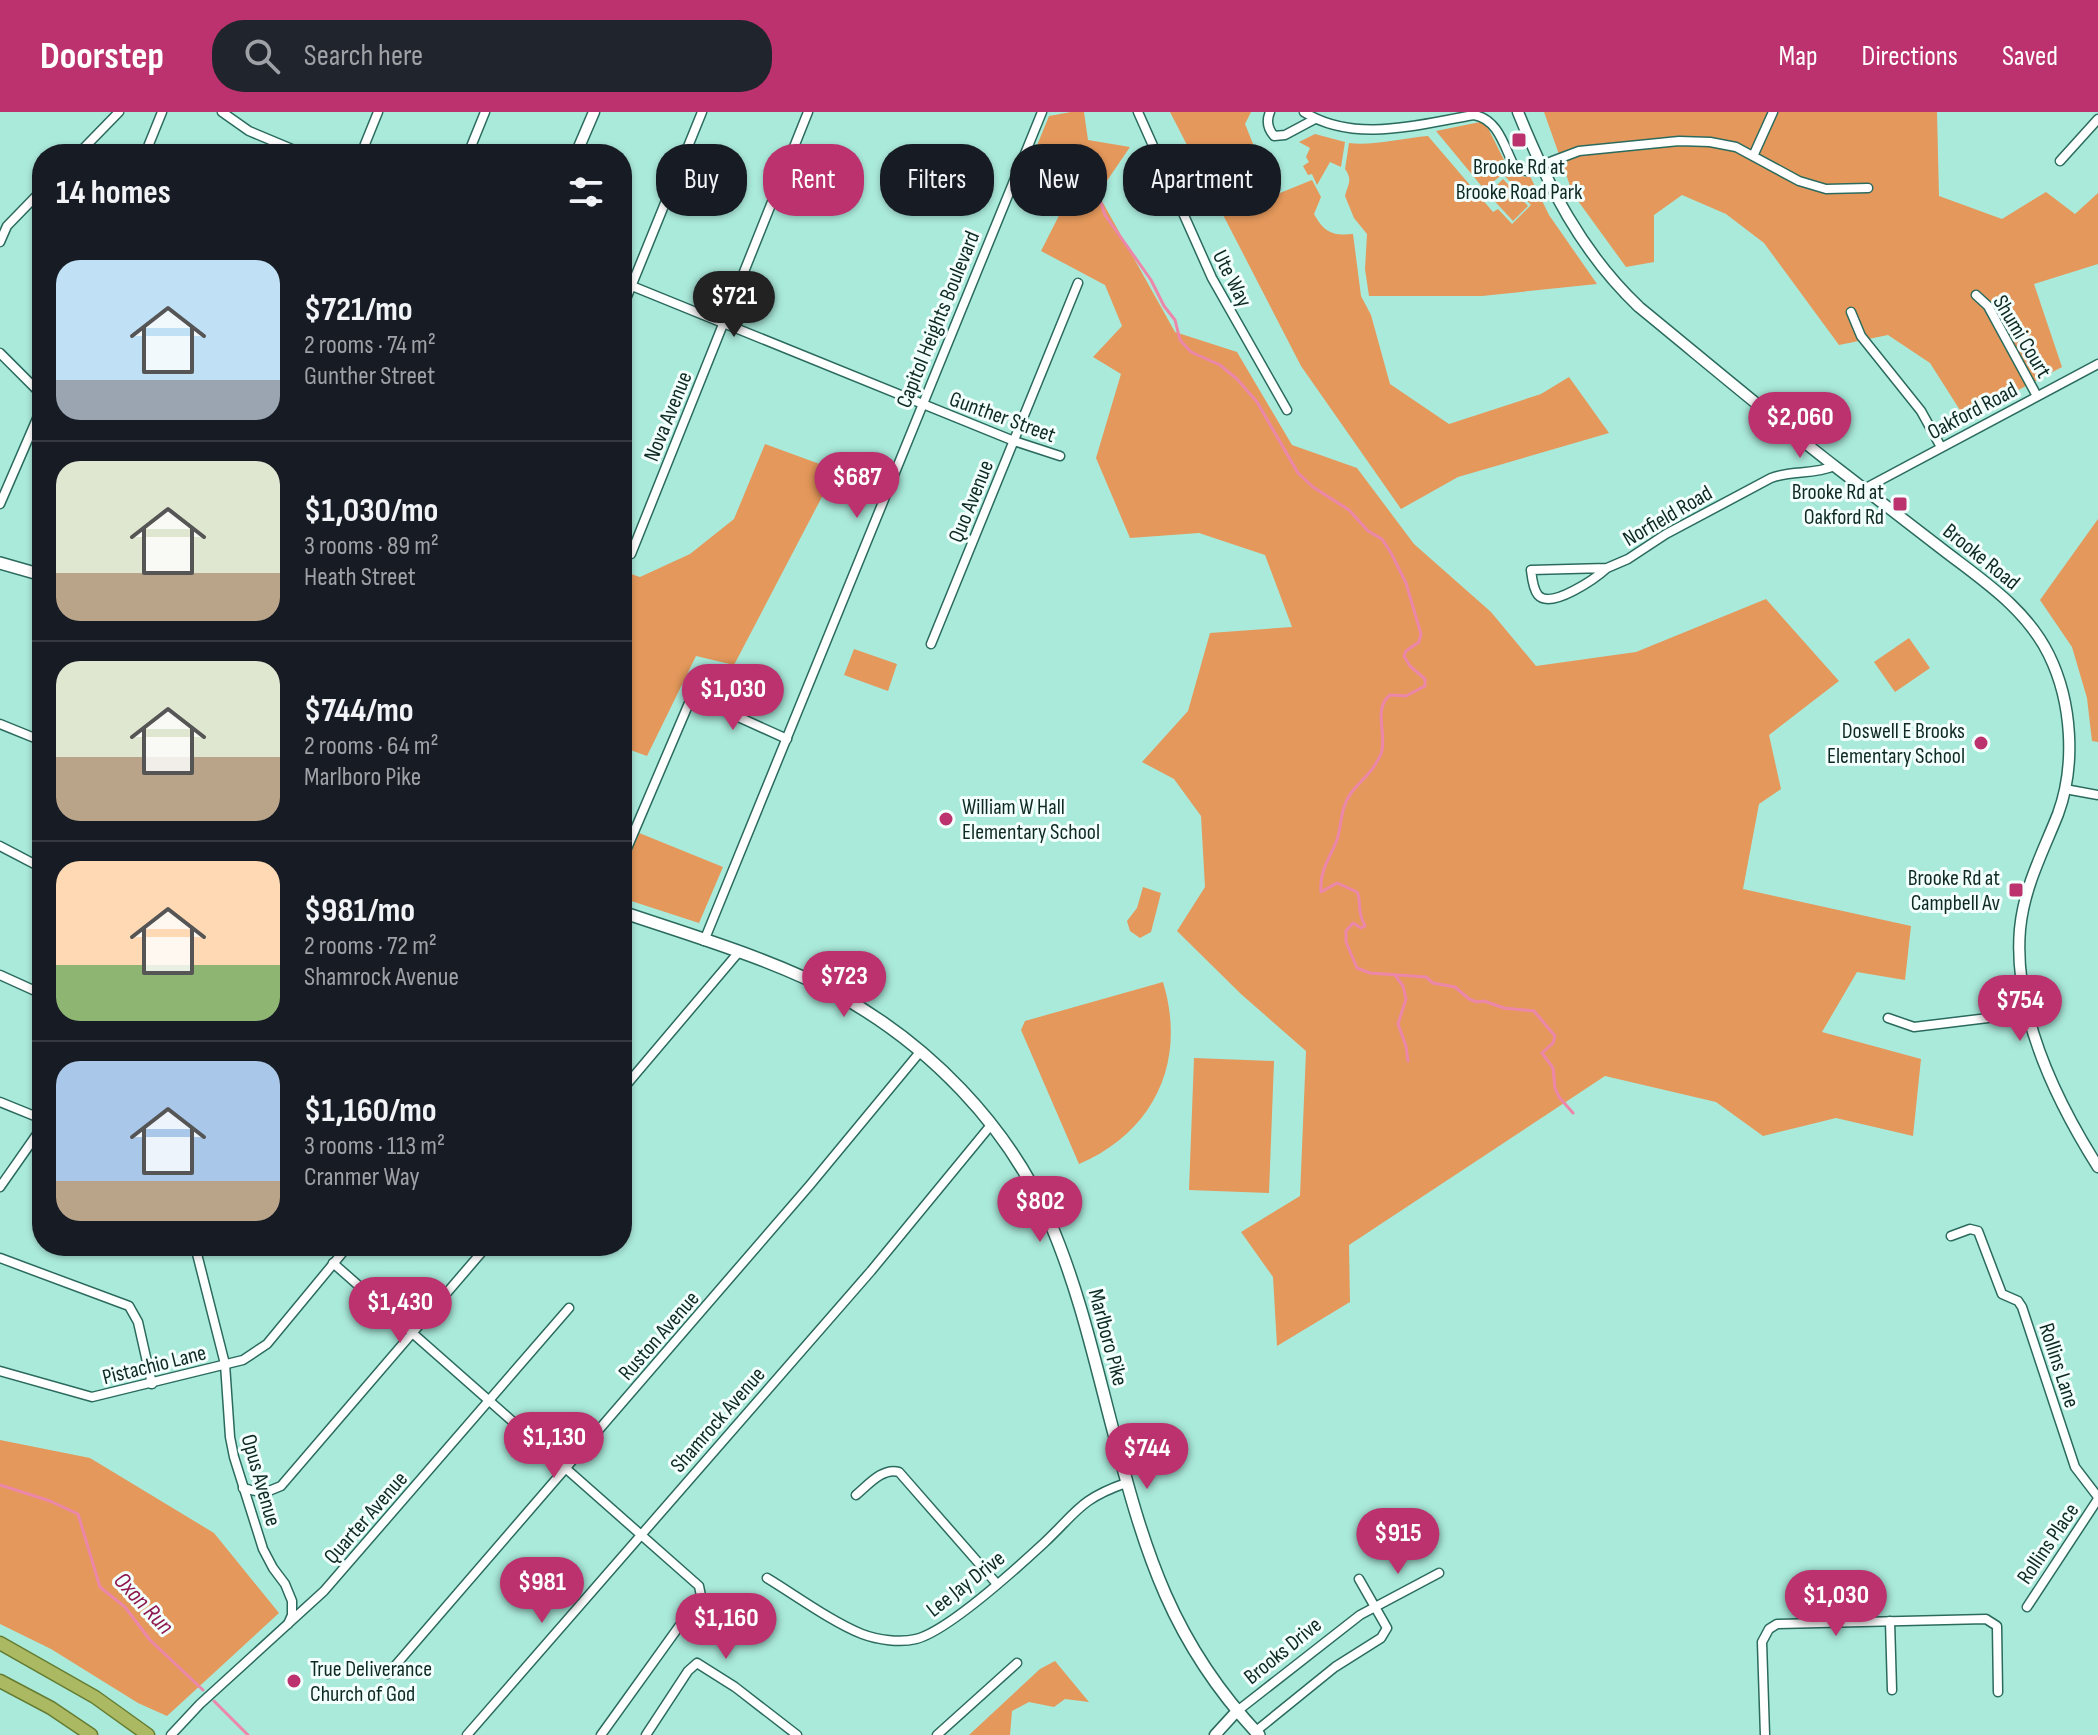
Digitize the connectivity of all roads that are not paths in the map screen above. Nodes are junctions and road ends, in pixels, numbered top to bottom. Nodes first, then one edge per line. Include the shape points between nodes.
1 (119, 112) edge
2 (162, 112) edge
3 (222, 112) edge
4 (378, 112) edge
5 (485, 112) edge
6 (594, 112) edge
7 (702, 112) edge
8 (808, 112) edge
9 (1042, 112) edge
10 (1138, 112) edge
11 (1270, 112) edge
12 (1304, 112) edge
13 (1518, 112) edge
14 (1773, 112) edge
15 (2093, 112) edge
16 (1315, 119) junction
17 (2098, 119) edge
18 (88, 144) edge
19 (149, 144) edge
20 (280, 144) edge
21 (365, 144) edge
22 (472, 144) edge
23 (580, 144) edge
24 (1754, 154) junction
25 (2060, 161) dead end
26 (1540, 166) junction
27 (1868, 188) dead end
28 (32, 200) edge
29 (0, 242) edge
30 (632, 273) edge
31 (1078, 283) dead end
32 (632, 286) edge
33 (1976, 295) dead end
34 (1851, 312) dead end
35 (723, 323) junction
36 (0, 353) edge
37 (2098, 364) edge
38 (32, 385) edge
39 (2037, 396) junction
40 (921, 404) junction
41 (1287, 410) dead end
42 (32, 430) edge
43 (1014, 441) junction
44 (1941, 447) junction
45 (1060, 456) dead end
46 (1834, 466) junction
47 (1864, 489) junction
48 (0, 504) edge
49 (632, 551) edge
50 (0, 563) edge
51 (1607, 568) junction
52 (32, 572) edge
53 (931, 644) dead end
54 (0, 724) edge
55 (32, 737) edge
56 (787, 739) junction
57 (2065, 789) junction
58 (2098, 795) edge
59 (632, 837) edge
60 (0, 846) edge
61 (32, 863) edge
62 (632, 919) edge
63 (704, 941) junction
64 (738, 953) junction
65 (0, 975) edge
66 (32, 989) edge
67 (2029, 1013) junction
68 (1888, 1018) dead end
69 (920, 1052) junction
70 (632, 1078) edge
71 (0, 1102) edge
72 (32, 1115) edge
73 (991, 1125) junction
74 (32, 1141) edge
75 (2098, 1167) edge
76 (0, 1187) edge
77 (1951, 1236) dead end
78 (198, 1256) edge
79 (339, 1256) edge
80 (479, 1256) edge
81 (0, 1258) edge
82 (333, 1263) junction
83 (569, 1308) dead end
84 (413, 1335) junction
85 (225, 1364) junction
86 (0, 1371) edge
87 (152, 1384) junction
88 (489, 1402) junction
89 (566, 1469) junction
90 (1126, 1483) junction
91 (243, 1488) junction
92 (856, 1495) dead end
93 (2098, 1498) edge
94 (640, 1535) junction
95 (1439, 1573) dead end
96 (767, 1578) dead end
97 (1359, 1579) dead end
98 (997, 1584) junction
99 (1374, 1607) junction
100 (2027, 1607) dead end
101 (1890, 1621) junction
102 (287, 1626) junction
103 (0, 1643) edge
104 (1017, 1663) dead end
105 (388, 1674) dead end
106 (0, 1681) edge
107 (1892, 1690) dead end
108 (1998, 1692) dead end
109 (1236, 1712) junction
110 (1255, 1734) edge
111 (91, 1735) edge
112 (148, 1735) edge
113 (171, 1735) edge
114 (467, 1735) edge
115 (601, 1735) edge
116 (646, 1735) edge
117 (797, 1735) edge
118 (937, 1735) edge
119 (1215, 1735) edge
120 (1765, 1735) edge

1 - 18 street
2 - 19 street
3 - 20 street
4 - 21 street
5 - 22 street
6 - 23 street
7 - 30 street
8 - 35 street, Nova Avenue
9 - 40 street, Capitol Heights Boulevard
10 - 41 street, Ute Way via 1212,278
11 - 16 street via 1274,136
12 - 16 street
13 - 26 street, Brooke Road
14 - 24 street
15 - 17 street
16 - 26 street via 1377,130 1484,117 1492,121 1514,166 1526,171
17 - 25 street
24 - 26 street via 1710,142 1679,141 1579,151
24 - 27 street via 1799,181 1826,189
26 - 46 street, Brooke Road via 1588,251 1617,286
28 - 29 street via 7,226
31 - 43 street, Quo Avenue
32 - 35 street, Gunther Street
33 - 39 street, Shumi Court via 1988,306
34 - 44 street via 1861,336 1921,411
35 - 40 street, Gunther Street
35 - 49 street, Nova Avenue
36 - 38 street
37 - 39 street, Oakford Road
39 - 44 street, Oakford Road
40 - 43 street, Gunther Street
40 - 56 street, Capitol Heights Boulevard
42 - 48 street
43 - 45 street, Gunther Street
43 - 53 street, Quo Avenue
44 - 47 street, Oakford Road
46 - 47 street, Brooke Road
46 - 51 street, Norfield Road via 1771,478
47 - 57 street, Brooke Road via 1998,593 2037,634 2063,693 2069,732
50 - 52 main road
51 - 51 street, Norfield Road via 1549,600 1536,593 1531,570
54 - 55 street
56 - 59 street via 692,696
56 - 63 street, Capitol Heights Boulevard
57 - 58 street
57 - 67 street, Brooke Road via 2023,907 2021,969
60 - 61 street
62 - 63 main road, Marlboro Pike
63 - 64 main road, Marlboro Pike
64 - 69 main road, Marlboro Pike via 837,994
64 - 70 street
65 - 66 street
67 - 68 street via 1914,1027
67 - 75 street, Brooke Road via 2060,1097
69 - 73 main road, Marlboro Pike
69 - 89 street, Ruston Avenue
71 - 72 street
73 - 90 main road, Marlboro Pike via 1033,1190 1064,1257
73 - 94 street, Shamrock Avenue
74 - 76 street
77 - 93 street, Rollins Lane via 1978,1231 2002,1294 2022,1307 2075,1467
78 - 85 street, Opus Avenue
79 - 82 street
80 - 84 street
81 - 87 street via 129,1306 138,1322
82 - 84 street
82 - 85 street via 261,1350
83 - 88 street, Quarter Avenue
84 - 88 street
84 - 91 street via 281,1486 264,1493
85 - 87 street, Pistachio Lane
85 - 91 street, Opus Avenue via 230,1437
86 - 87 street, Pistachio Lane via 86,1396
88 - 89 street
88 - 102 street, Quarter Avenue via 352,1560
89 - 94 street
89 - 105 street, Ruston Avenue
90 - 98 street, Lee Jay Drive via 1084,1502
90 - 109 main road, Marlboro Pike via 1164,1595 1198,1658
91 - 102 street, Opus Avenue via 263,1549 292,1601
92 - 98 street via 883,1473 899,1472
93 - 100 street, Rollins Place
94 - 114 street, Shamrock Avenue
94 - 115 street via 692,1579 701,1596
95 - 99 street
96 - 98 street, Lee Jay Drive via 859,1633 891,1640 930,1634
97 - 99 street
99 - 109 street, Brooks Drive
99 - 110 street, Brooks Drive via 1387,1628 1381,1638 1335,1667
101 - 107 street
101 - 108 street via 1986,1619 1997,1626
101 - 120 street via 1782,1624 1769,1629 1762,1642
102 - 113 street, Quarter Avenue
103 - 112 highway via 95,1697
104 - 118 street
106 - 111 highway
109 - 110 main road, Marlboro Pike
109 - 119 street, Brooks Drive
116 - 117 street via 698,1663

